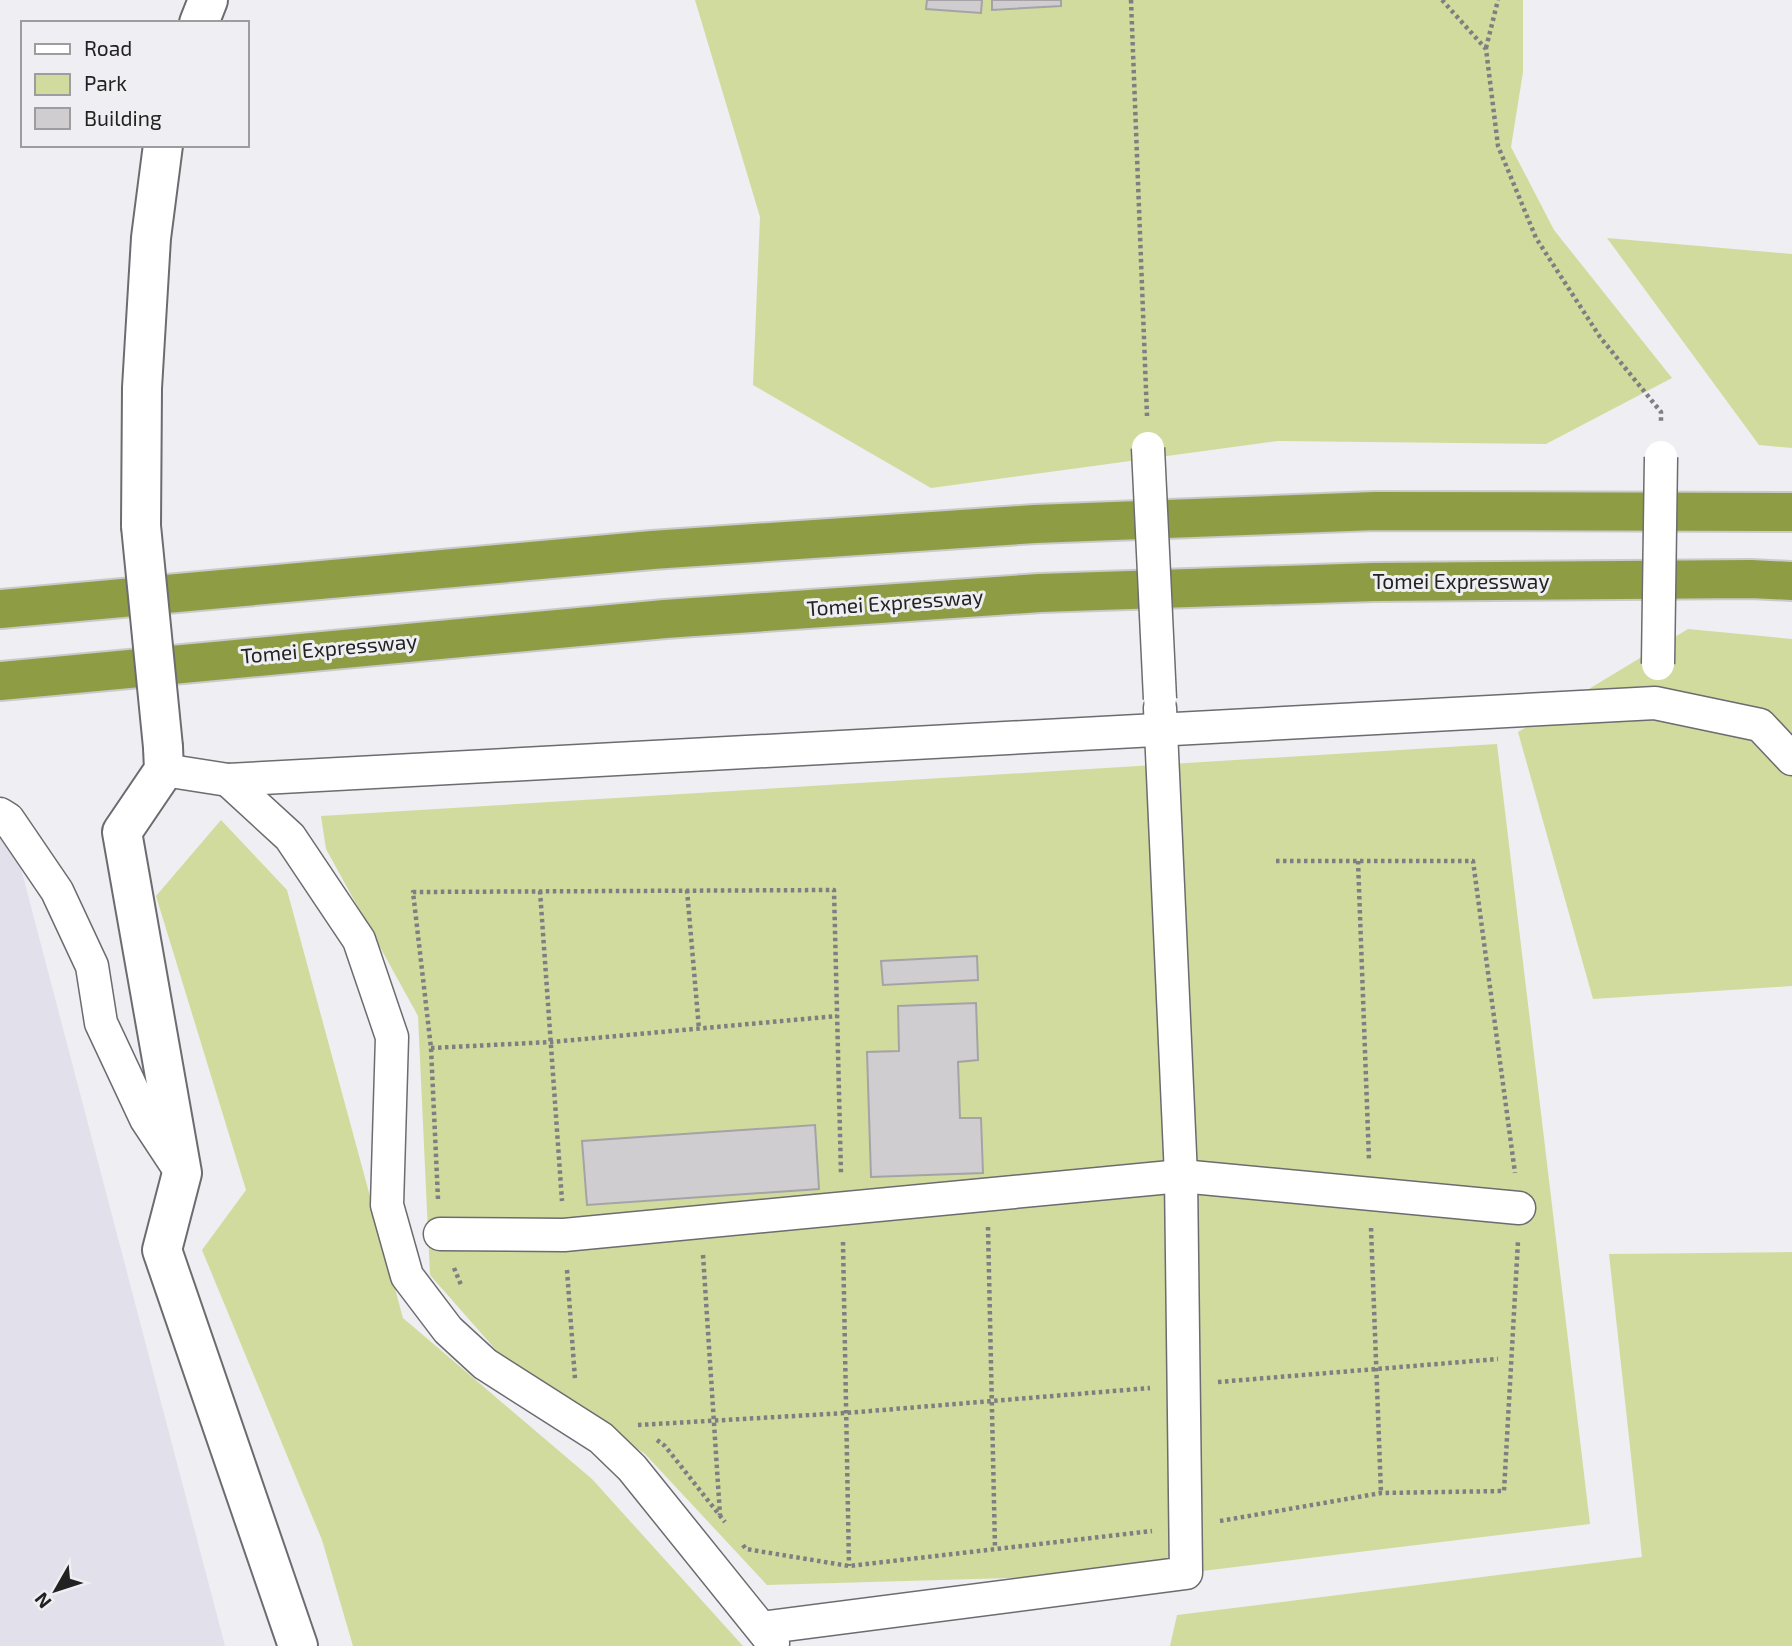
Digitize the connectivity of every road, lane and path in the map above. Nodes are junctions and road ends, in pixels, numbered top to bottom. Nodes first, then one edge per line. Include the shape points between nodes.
1 (208, 0) edge
2 (1131, 0) edge
3 (1442, 0) edge
4 (1498, 0) edge
5 (200, 21) edge
6 (1486, 48) junction
7 (163, 147) edge
8 (1148, 448) joint
9 (1661, 457) joint
10 (1792, 512) edge
11 (1792, 581) edge
12 (0, 609) edge
13 (0, 681) edge
14 (1655, 703) junction
15 (1160, 714) junction
16 (163, 759) junction
17 (1792, 760) edge
18 (228, 780) junction
19 (0, 814) edge
20 (1276, 861) dead end
21 (687, 890) junction
22 (540, 891) junction
23 (837, 1016) junction
24 (699, 1029) junction
25 (551, 1042) junction
26 (431, 1048) junction
27 (182, 1173) junction
28 (1181, 1176) junction
29 (988, 1194) junction
30 (842, 1208) junction
31 (1519, 1208) junction
32 (701, 1222) junction
33 (439, 1234) junction
34 (564, 1235) junction
35 (464, 1292) dead end
36 (1498, 1359) dead end
37 (564, 1373) dead end
38 (575, 1380) junction
39 (1184, 1385) junction
40 (583, 1386) dead end
41 (992, 1401) junction
42 (846, 1413) junction
43 (628, 1418) dead end
44 (714, 1421) junction
45 (638, 1425) junction
46 (647, 1432) dead end
47 (656, 1439) dead end
48 (720, 1516) junction
49 (729, 1527) dead end
50 (1186, 1528) junction
51 (738, 1538) dead end
52 (996, 1548) junction
53 (849, 1566) junction
54 (769, 1637) edge
55 (299, 1646) edge

1 - 5 street
2 - 8 path
3 - 6 path
4 - 6 path
6 - 9 path via 1498,146 1536,238 1600,337 1661,412
7 - 16 street, bridge via 151,238 144,360 141,526
8 - 15 street, bridge
9 - 14 street, bridge
10 - 12 highway via 1375,511 1035,524 638,551
11 - 13 highway, Tomei Expressway via 1374,582 1040,593 666,619
14 - 15 street
14 - 17 street via 1760,725
15 - 18 street
15 - 28 street
16 - 18 street
16 - 27 street via 122,832
18 - 54 street via 290,837 359,940 392,1037 387,1205 407,1276 448,1330 485,1364 601,1438 632,1468
19 - 27 street via 57,891 92,966 101,1023 146,1119
20 - 31 path via 1473,861
21 - 22 path
21 - 23 path via 834,890
21 - 24 path
22 - 25 path
22 - 26 path via 413,892
23 - 24 path
23 - 30 path
24 - 25 path
25 - 26 path
25 - 34 path
26 - 33 path
27 - 55 street via 162,1250
28 - 29 street
28 - 31 street
28 - 39 street
29 - 30 street
29 - 41 path
30 - 32 street
30 - 42 path
31 - 50 path via 1504,1491 1381,1493
32 - 34 street
32 - 44 path
33 - 34 street
33 - 35 path
34 - 38 path
36 - 39 path
37 - 38 path
38 - 40 path
39 - 41 path
39 - 50 street
41 - 42 path
41 - 52 path
42 - 44 path
42 - 53 path
43 - 45 path
44 - 45 path
44 - 48 path
45 - 46 path
47 - 48 path
48 - 49 path
50 - 52 path
50 - 54 street via 1186,1573
51 - 53 path via 746,1549
52 - 53 path

